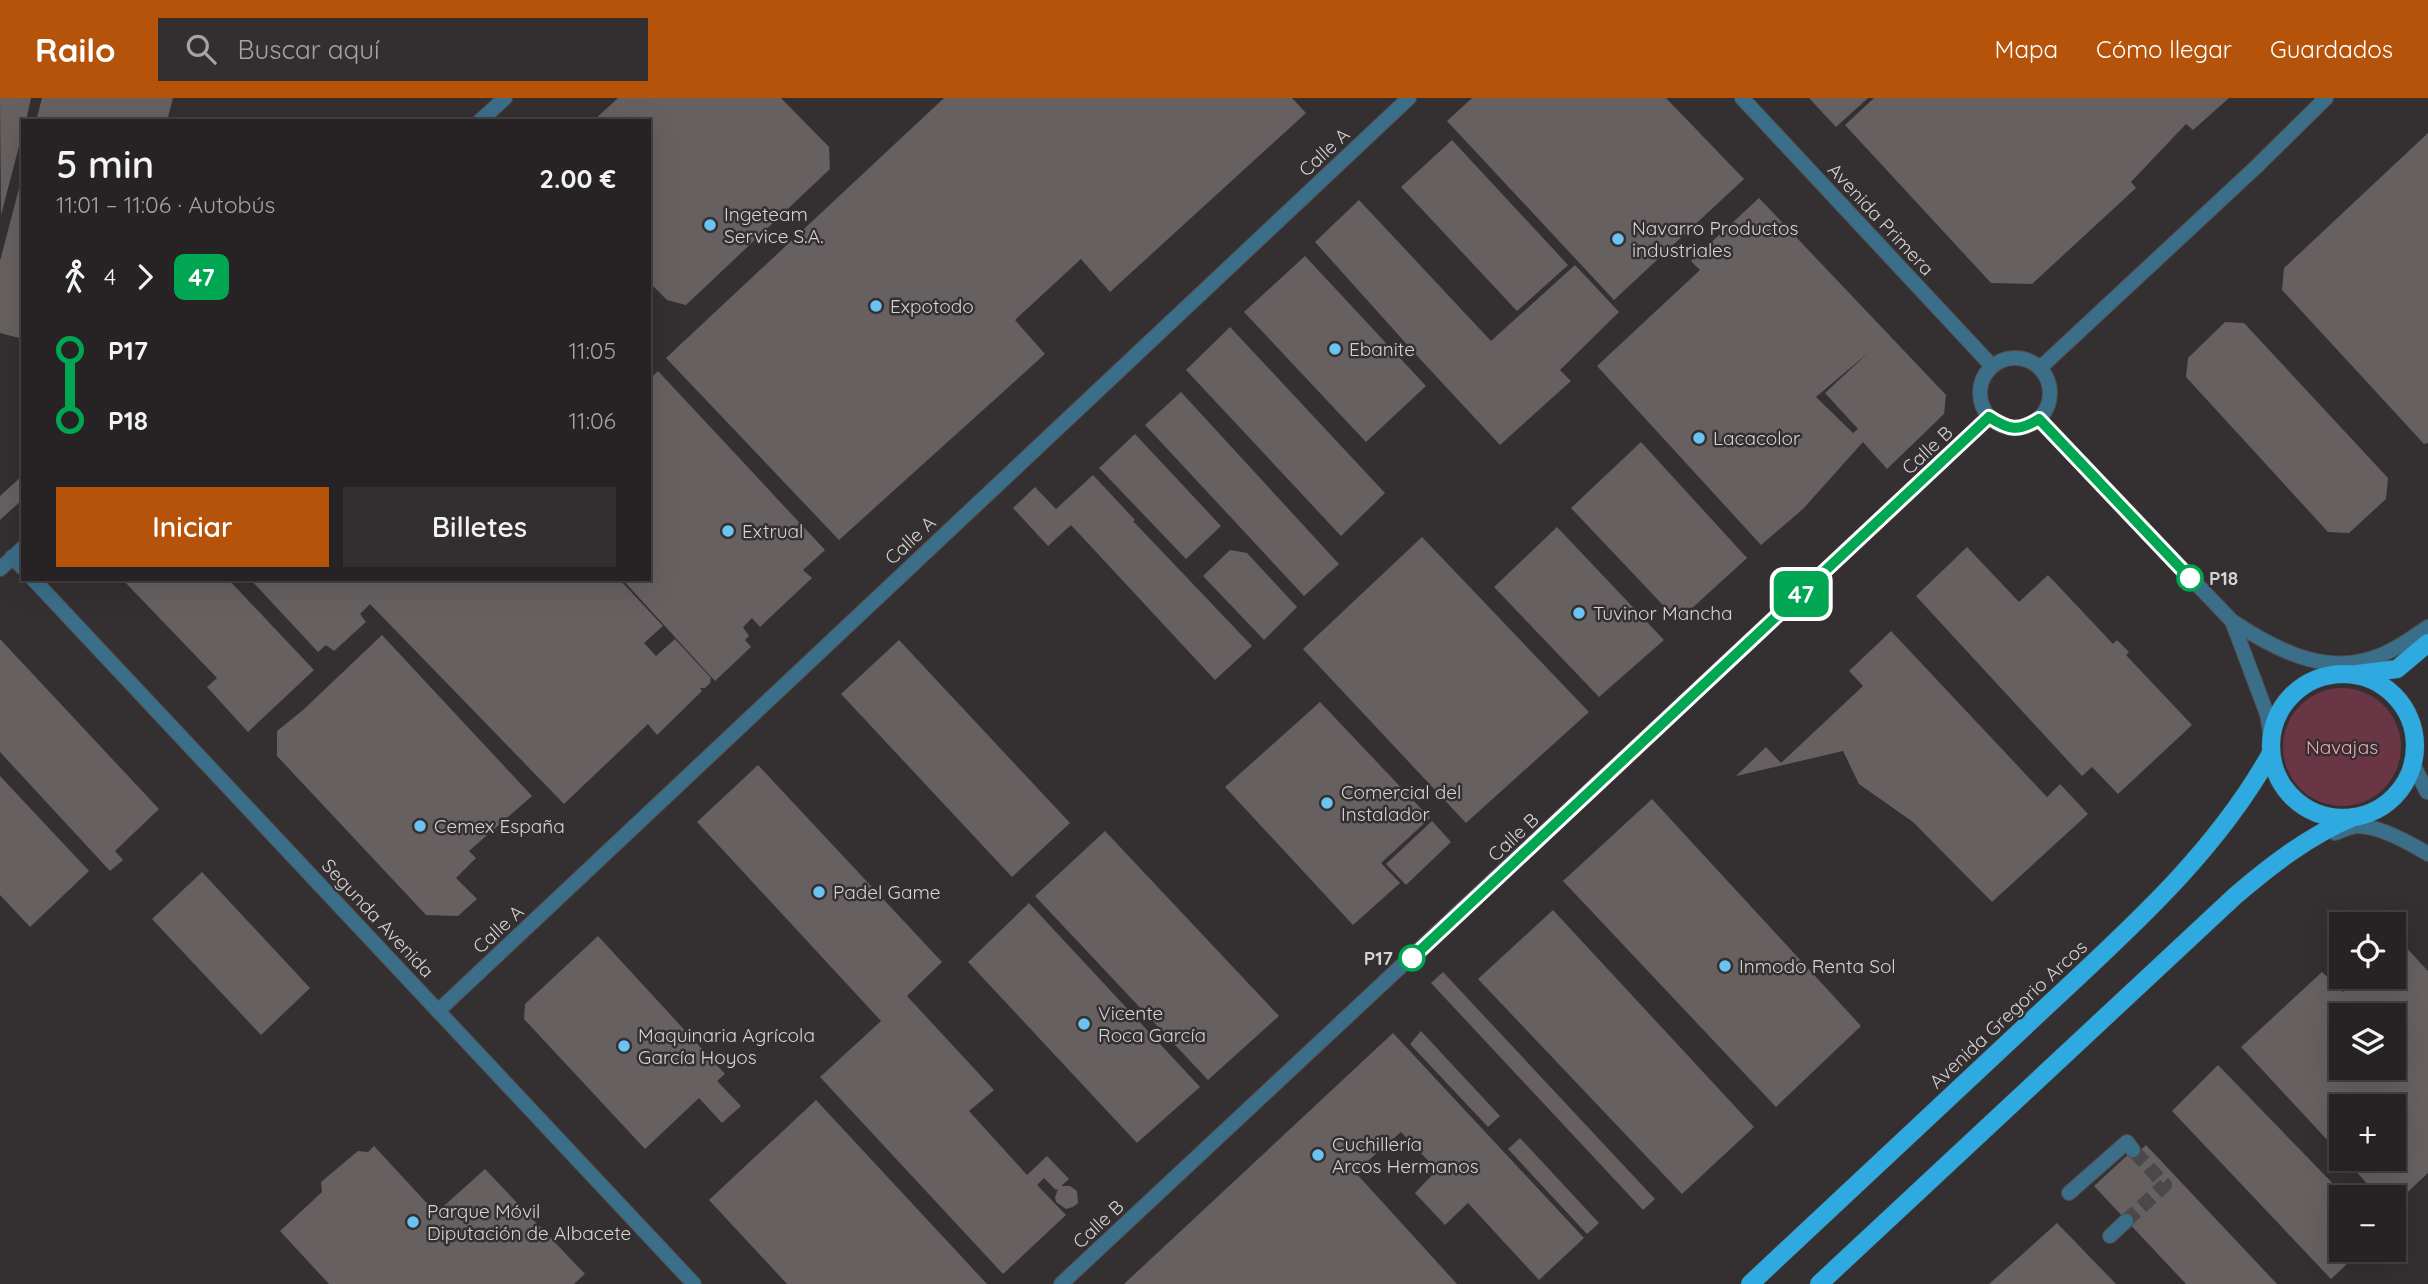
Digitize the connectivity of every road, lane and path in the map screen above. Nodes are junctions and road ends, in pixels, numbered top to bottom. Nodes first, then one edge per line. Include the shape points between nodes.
1 (505, 98) edge
2 (1409, 98) edge
3 (1742, 98) edge
4 (2326, 98) edge
5 (482, 119) edge
6 (1992, 366) junction
7 (2040, 368) junction
8 (1989, 417) junction
9 (2039, 419) junction
10 (19, 558) edge
11 (0, 569) edge
12 (35, 581) edge
13 (2232, 621) junction
14 (2428, 627) edge
15 (2428, 643) edge
16 (2310, 662) junction
17 (2330, 674) junction
18 (2353, 674) junction
19 (2428, 719) edge
20 (2271, 745) junction
21 (2413, 759) junction
22 (2428, 783) edge
23 (2428, 793) edge
24 (2357, 817) junction
25 (2384, 832) junction
26 (2307, 842) junction
27 (2428, 854) edge
28 (438, 1011) junction
29 (2133, 1150) dead end
30 (2069, 1193) dead end
31 (2126, 1221) tunnel mouth
32 (2110, 1236) dead end
33 (694, 1284) edge
34 (1061, 1284) edge
35 (1750, 1284) edge
36 (1819, 1284) edge

1 - 5 street
2 - 28 street, Calle A
3 - 6 street, Avenida Primera
4 - 7 street
6 - 7 street via 2016,358
6 - 8 street via 1980,393
7 - 9 street via 2050,388 2049,404
8 - 9 street via 2015,428
8 - 34 street, Calle B
9 - 13 street
10 - 11 street
12 - 28 street, Segunda Avenida
13 - 16 street via 2263,642
13 - 20 street via 2263,704
14 - 16 street via 2390,652 2358,662
15 - 18 main road via 2397,669
16 - 17 street
17 - 18 main road
17 - 20 main road via 2308,682 2290,696 2277,715
18 - 21 main road via 2372,680 2396,697 2410,718
19 - 21 main road via 2422,725
20 - 24 main road via 2280,781 2299,803 2325,816
20 - 35 main road, Avenida Gregorio Arcos via 2232,815 2110,946
21 - 23 street
21 - 24 main road via 2394,797
22 - 23 street
24 - 25 street
24 - 26 main road via 2331,826
25 - 26 street via 2357,826
25 - 27 street
26 - 36 main road via 2235,896
28 - 33 street, Segunda Avenida
29 - 30 street via 2127,1142
31 - 32 street

